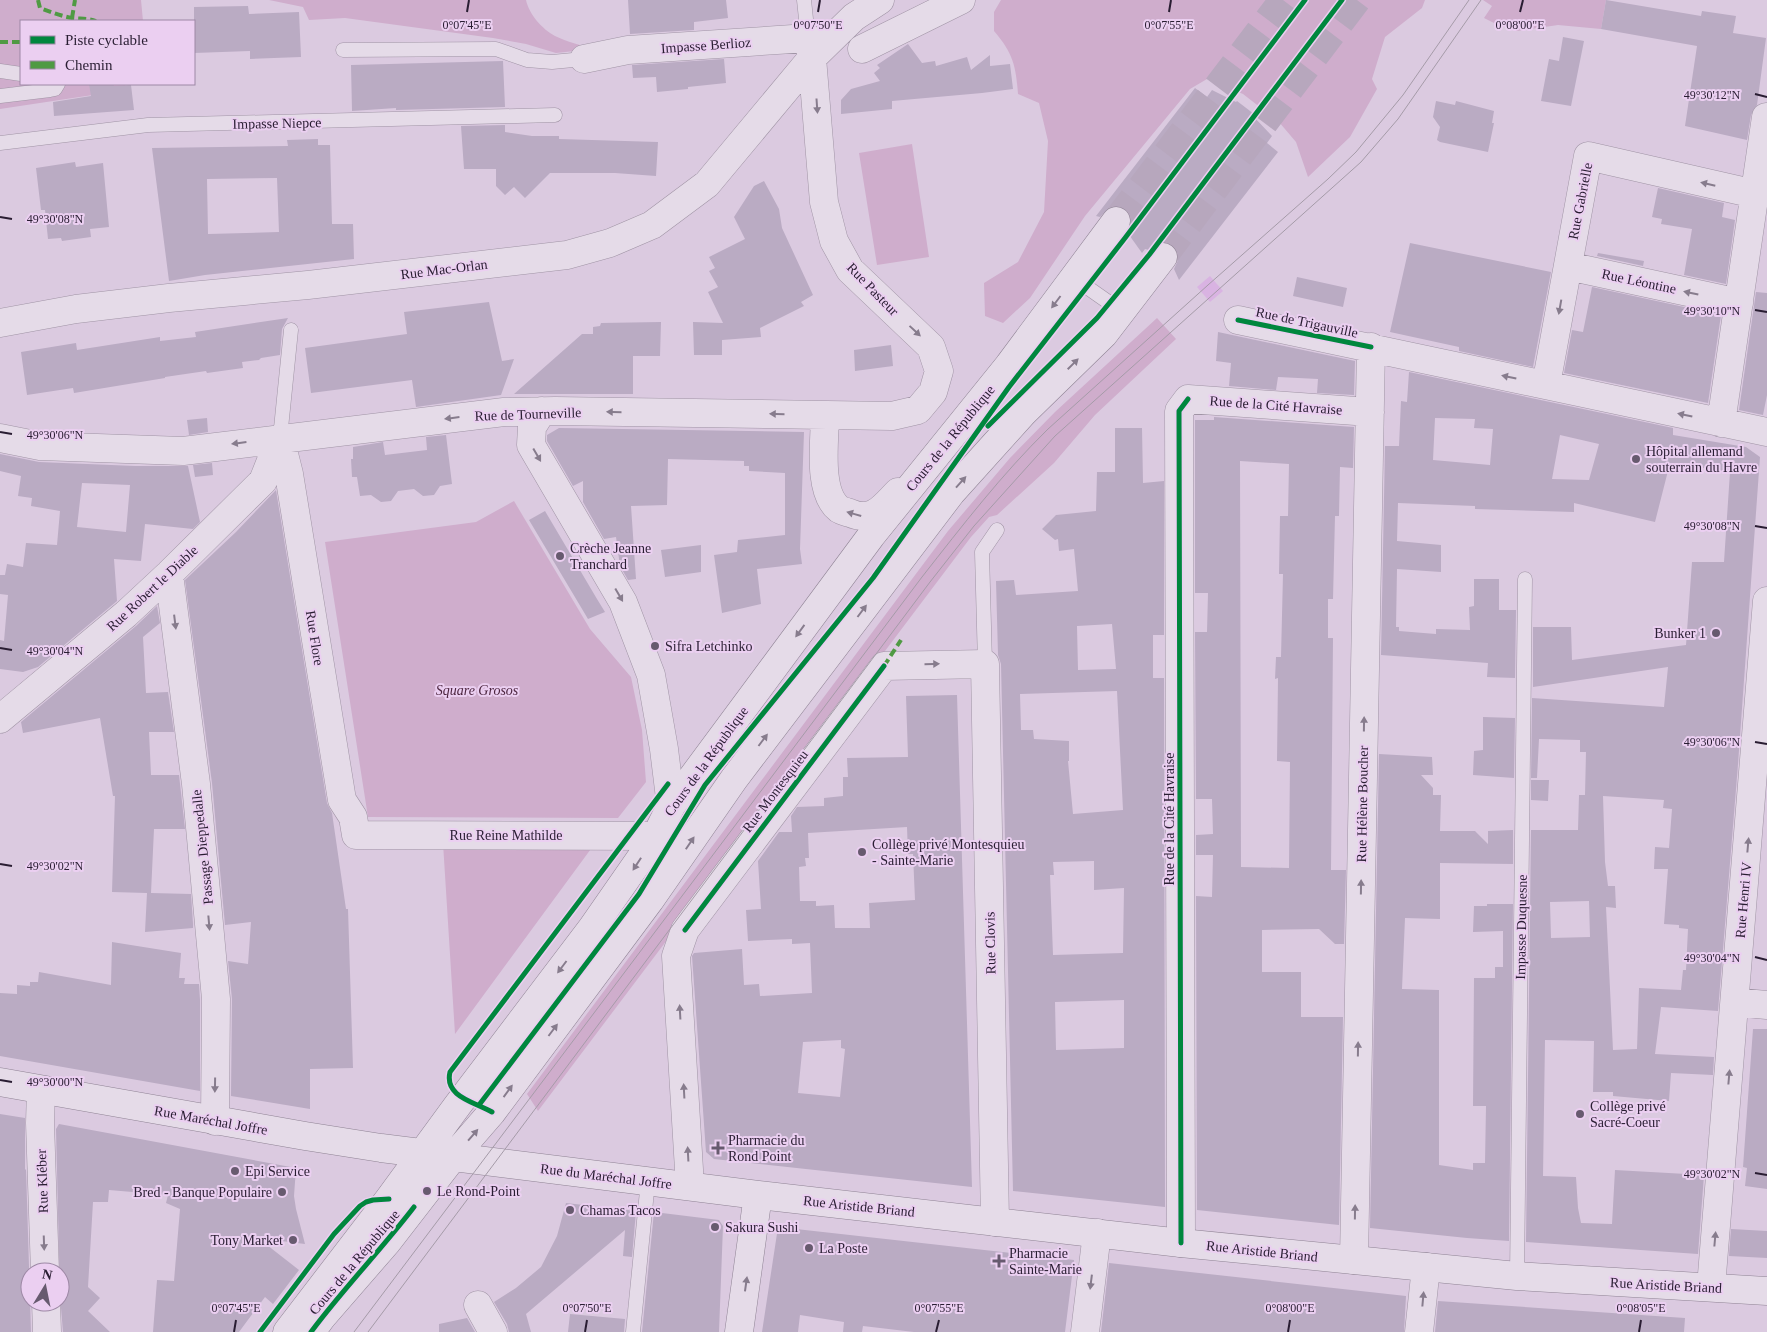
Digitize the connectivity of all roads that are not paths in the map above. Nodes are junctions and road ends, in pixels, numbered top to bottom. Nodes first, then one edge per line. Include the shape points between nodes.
1 (804, 0) edge
2 (880, 0) edge
3 (961, 0) edge
4 (810, 48) junction
5 (862, 49) dead end
6 (344, 50) dead end
7 (584, 59) joint
8 (0, 71) edge
9 (20, 74) edge
10 (58, 85) edge
11 (0, 96) edge
12 (555, 115) dead end
13 (1766, 117) edge
14 (0, 143) edge
15 (1755, 194) junction
16 (1116, 221) tunnel mouth
17 (1163, 257) tunnel mouth
18 (1568, 266) junction
19 (1074, 278) junction
20 (1739, 304) junction
21 (1121, 311) junction
22 (1238, 320) dead end
23 (0, 323) edge
24 (291, 330) dead end
25 (1371, 347) junction
26 (1546, 385) junction
27 (542, 411) junction
28 (1370, 412) junction
29 (825, 415) junction
30 (1721, 423) junction
31 (1767, 432) edge
32 (0, 438) edge
33 (280, 438) junction
34 (943, 446) junction
35 (997, 530) dead end
36 (169, 574) junction
37 (1525, 579) dead end
38 (1767, 601) edge
39 (985, 664) junction
40 (0, 692) edge
41 (30, 693) junction
42 (0, 719) edge
43 (1760, 778) edge
44 (671, 806) junction
45 (356, 835) joint
46 (656, 836) junction
47 (1735, 1002) junction
48 (1767, 1006) edge
49 (0, 1082) edge
50 (41, 1090) junction
51 (215, 1120) junction
52 (422, 1154) junction
53 (453, 1157) junction
54 (648, 1181) junction
55 (690, 1186) junction
56 (758, 1195) junction
57 (995, 1222) junction
58 (1097, 1233) junction
59 (1181, 1243) junction
60 (1354, 1260) junction
61 (45, 1262) edge
62 (1426, 1267) junction
63 (1517, 1276) junction
64 (1711, 1287) junction
65 (1767, 1291) edge
66 (478, 1305) dead end
67 (46, 1312) edge
68 (47, 1332) edge
69 (287, 1332) edge
70 (311, 1332) edge
71 (493, 1332) edge
72 (634, 1332) edge
73 (739, 1332) edge
74 (1085, 1332) edge
75 (1419, 1332) edge

1 - 4 lane
2 - 4 street
3 - 5 street
4 - 7 street, Impasse Berlioz via 628,50
4 - 23 street, Rue Mac-Orlan via 707,184 652,225 610,243 567,255 76,309
4 -> 29 street, Rue Pasteur via 824,202 834,241 850,270 931,347 939,371 933,392 918,410 892,416
6 - 7 lane via 496,49 527,60
8 - 9 lane
10 - 11 lane via 50,90
12 - 14 lane, Impasse Niepce via 148,125
13 - 15 street
15 -> 18 street, Rue Gabrielle via 1588,156
15 - 20 street
16 - 19 street, Cours de la République
17 - 21 street, Cours de la République
20 -> 18 street, Rue Léontine
18 -> 26 street, Rue Gabrielle
19 - 21 lane
19 -> 34 street, Cours de la République
20 - 30 street
53 -> 21 street, Cours de la République via 492,1112 650,900 734,779 951,493 1024,412 1104,334
22 - 25 street, Rue de Trigauville
24 - 33 lane
26 -> 25 street, Rue de Trigauville
25 - 28 street, Rue Hélène Boucher
30 -> 26 street, Rue de Trigauville
29 -> 27 street, Rue de Tourneville
27 -> 33 street, Rue de Tourneville via 504,412
27 -> 44 street via 532,427 531,445 623,602 651,675
28 - 59 street, Rue de la Cité Havraise via 1200,399 1188,399 1179,411
60 -> 28 street, Rue Hélène Boucher
34 -> 29 street via 876,514 859,517 839,509 825,482
30 - 31 street, Rue de Trigauville
33 -> 32 street, Rue de Tourneville via 183,451 40,446
33 - 36 street, Rue Robert le Diable via 263,481
33 - 45 street, Rue Flore via 289,474 342,800 352,817
34 -> 44 street, Cours de la République via 871,536
35 - 39 lane via 982,552
36 - 41 street, Rue Robert le Diable
36 -> 51 street, Passage Dieppedalle via 196,784 216,999
37 - 63 lane, Impasse Duquesne
38 - 43 street, Rue Henri IV
55 -> 39 street, Rue Montesquieu via 676,956 685,930 884,666
39 - 57 street, Rue Clovis
40 - 41 street
41 - 42 street, Rue Robert le Diable
47 -> 43 street, Rue Henri IV
44 - 46 street, Cours de la République
45 - 46 street, Rue Reine Mathilde
46 -> 52 street, Cours de la République via 592,928
47 - 48 street
64 -> 47 street, Rue Henri IV
49 - 50 street, Rue Maréchal Joffre
50 - 51 street, Rue Maréchal Joffre
50 -> 61 street, Rue Kléber
51 - 52 street, Rue Maréchal Joffre
52 - 53 street, Rue Maréchal Joffre
52 - 69 street, Cours de la République
53 - 54 street, Rue du Maréchal Joffre
53 - 70 street, Cours de la République
54 - 55 street, Rue du Maréchal Joffre
54 - 72 lane
55 - 56 street, Rue du Maréchal Joffre
56 - 57 street, Rue Aristide Briand
73 -> 56 street
57 - 58 street, Rue Aristide Briand
58 - 59 street, Rue Aristide Briand
58 -> 74 street
59 - 60 street, Rue Aristide Briand
60 - 62 street, Rue Aristide Briand
62 - 63 street, Rue Aristide Briand
75 -> 62 street
63 - 64 street, Rue Aristide Briand
64 - 65 street, Rue Aristide Briand
66 - 71 street
67 - 68 street

